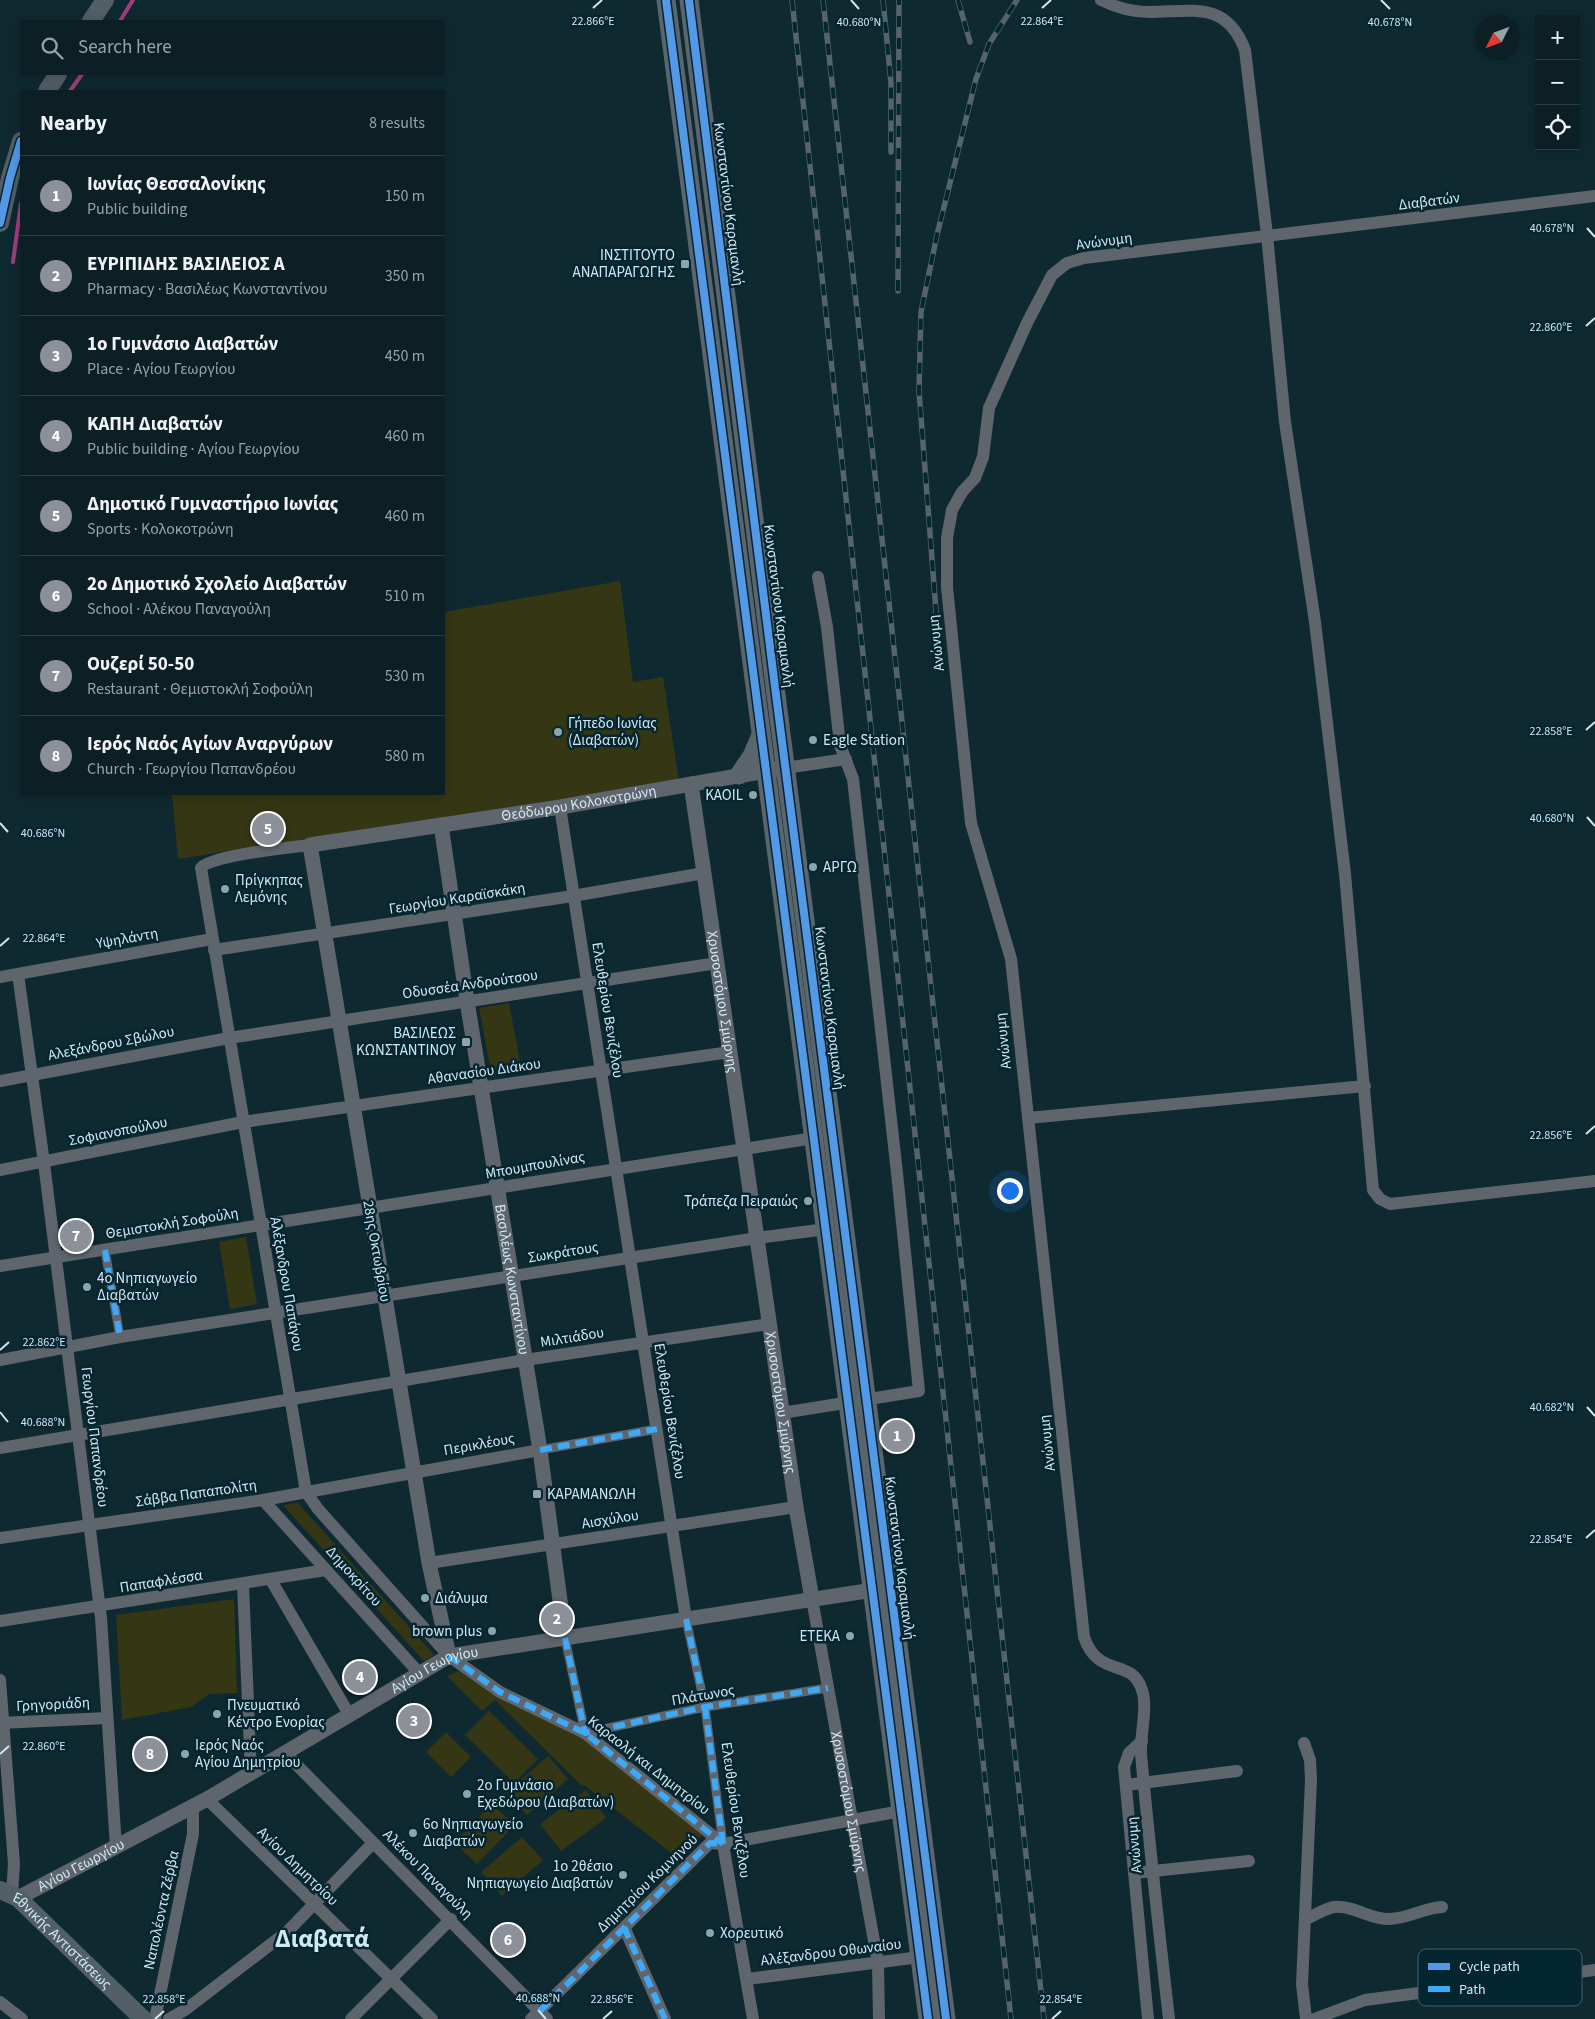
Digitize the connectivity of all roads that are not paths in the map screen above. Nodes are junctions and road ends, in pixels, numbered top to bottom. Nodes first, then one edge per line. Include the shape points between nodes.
1 (105, 0) edge
2 (666, 0) edge
3 (689, 0) edge
4 (1101, 0) edge
5 (92, 20) edge
6 (57, 75) edge
7 (48, 90) edge
8 (20, 144) edge
9 (1595, 196) edge
10 (0, 223) edge
11 (1267, 235) junction
12 (818, 577) dead end
13 (761, 735) junction
14 (846, 759) junction
15 (786, 768) junction
16 (766, 771) junction
17 (739, 775) junction
18 (691, 784) junction
19 (560, 807) junction
20 (441, 825) junction
21 (310, 845) junction
22 (704, 873) junction
23 (574, 896) junction
24 (455, 914) junction
25 (325, 935) junction
26 (213, 945) junction
27 (717, 963) junction
28 (18, 974) junction
29 (0, 977) edge
30 (587, 983) junction
31 (467, 1001) junction
32 (339, 1019) junction
33 (229, 1038) junction
34 (730, 1052) junction
35 (601, 1070) junction
36 (32, 1075) junction
37 (0, 1080) edge
38 (1365, 1086) junction
39 (482, 1088) junction
40 (353, 1105) junction
41 (1028, 1118) junction
42 (243, 1122) junction
43 (814, 1138) junction
44 (744, 1149) junction
45 (44, 1163) junction
46 (616, 1168) junction
47 (0, 1170) edge
48 (1595, 1182) edge
49 (499, 1188) junction
50 (370, 1208) junction
51 (261, 1226) junction
52 (826, 1229) junction
53 (757, 1238) junction
54 (105, 1250) junction
55 (630, 1257) junction
56 (55, 1258) junction
57 (0, 1266) edge
58 (512, 1276) junction
59 (385, 1296) junction
60 (276, 1314) junction
61 (769, 1324) junction
62 (120, 1337) junction
63 (643, 1342) junction
64 (68, 1347) junction
65 (0, 1360) edge
66 (525, 1360) junction
67 (399, 1382) junction
68 (290, 1400) junction
69 (857, 1401) junction
70 (782, 1413) junction
71 (657, 1429) junction
72 (79, 1436) junction
73 (0, 1448) edge
74 (540, 1450) junction
75 (414, 1472) junction
76 (306, 1492) junction
77 (263, 1500) junction
78 (796, 1507) junction
79 (90, 1523) junction
80 (672, 1526) junction
81 (0, 1538) edge
82 (551, 1544) junction
83 (429, 1563) junction
84 (326, 1570) junction
85 (270, 1580) junction
86 (243, 1585) junction
87 (873, 1590) junction
88 (812, 1599) junction
89 (99, 1607) junction
90 (686, 1619) junction
91 (0, 1621) edge
92 (565, 1638) junction
93 (448, 1656) junction
94 (420, 1674) junction
95 (0, 1680) edge
96 (828, 1688) junction
97 (705, 1707) junction
98 (350, 1716) junction
99 (107, 1718) junction
100 (2, 1723) edge
101 (585, 1733) junction
102 (1142, 1741) junction
103 (1304, 1743) dead end
104 (286, 1754) junction
105 (1237, 1771) dead end
106 (251, 1774) junction
107 (1145, 1782) junction
108 (1126, 1785) junction
109 (200, 1803) junction
110 (901, 1811) junction
111 (851, 1819) junction
112 (373, 1843) junction
113 (723, 1844) junction
114 (116, 1847) junction
115 (1248, 1861) dead end
116 (1153, 1871) junction
117 (1134, 1873) junction
118 (10, 1894) edge
119 (315, 1904) junction
120 (1442, 1907) dead end
121 (451, 1919) junction
122 (1306, 1919) junction
123 (624, 1927) junction
124 (920, 1957) junction
125 (878, 1963) junction
126 (1595, 1970) edge
127 (1582, 1972) edge
128 (391, 1978) junction
129 (747, 1979) junction
130 (1418, 1993) edge
131 (0, 2002) edge
132 (539, 2016) edge
133 (22, 2019) edge
134 (143, 2019) edge
135 (155, 2019) edge
136 (170, 2019) edge
137 (350, 2019) edge
138 (432, 2019) edge
139 (665, 2019) edge
140 (752, 2019) edge
141 (879, 2019) edge
142 (928, 2019) edge
143 (946, 2019) edge
144 (1148, 2019) edge
145 (1169, 2019) edge
146 (1306, 2019) edge
147 (1314, 2019) edge

1 - 5 main road
2 - 13 main road, Κωνσταντίνου Καραμανλή
3 - 15 main road, Κωνσταντίνου Καραμανλή
4 - 11 street via 1127,10 1196,10 1225,19 1232,25 1245,50
6 - 7 main road
8 - 10 main road
9 - 11 street, Διαβατών
11 - 38 street via 1285,422 1315,622 1345,874
11 - 41 street, Ανώνυμη via 1084,258 1067,263 1052,275 1026,323 989,408 982,458 975,478 952,510 947,538 947,587 970,823 1011,959
12 - 14 street via 840,745
13 - 16 main road, Κωνσταντίνου Καραμανλή
13 - 17 main road
14 - 15 street, Θεόδωρου Κολοκοτρώνη
14 - 69 street via 853,778 919,1391
15 - 16 street, Θεόδωρου Κολοκοτρώνη
15 - 69 main road, Κωνσταντίνου Καραμανλή
16 - 17 street, Θεόδωρου Κολοκοτρώνη
16 - 43 main road, Κωνσταντίνου Καραμανλή
17 - 18 street, Θεόδωρου Κολοκοτρώνη
18 - 19 street, Θεόδωρου Κολοκοτρώνη
18 - 22 street, Χρυσοστόμου Σμύρνης
19 - 20 street, Θεόδωρου Κολοκοτρώνη
19 - 23 street, Ελευθερίου Βενιζέλου
20 - 21 street, Θεόδωρου Κολοκοτρώνη
20 - 24 street, Βασιλέως Κωνσταντίνου
21 - 25 street, 28ης Οκτωβρίου
21 - 26 street, Αλέξανδρου Παπάγου via 207,861 201,868
22 - 23 street, Γεωργίου Καραϊσκάκη
22 - 27 street, Χρυσοστόμου Σμύρνης
23 - 24 street, Γεωργίου Καραϊσκάκη
23 - 30 street, Ελευθερίου Βενιζέλου
24 - 25 street, Γεωργίου Καραϊσκάκη
24 - 31 street, Βασιλέως Κωνσταντίνου
25 - 26 street, Γεωργίου Καραϊσκάκη
25 - 32 street, 28ης Οκτωβρίου
26 - 28 street, Υψηλάντη
26 - 33 street, Αλέξανδρου Παπάγου
27 - 30 street, Οδυσσέα Ανδρούτσου
27 - 34 street, Χρυσοστόμου Σμύρνης
28 - 29 street, Υψηλάντη
28 - 36 street, Γεωργίου Παπανδρέου
30 - 31 street, Οδυσσέα Ανδρούτσου
30 - 35 street, Ελευθερίου Βενιζέλου
31 - 32 street, Οδυσσέα Ανδρούτσου
31 - 39 street, Βασιλέως Κωνσταντίνου
32 - 33 street, Οδυσσέα Ανδρούτσου
32 - 40 street, 28ης Οκτωβρίου
33 - 36 street, Αλεξάνδρου Σβώλου
33 - 42 street, Αλέξανδρου Παπάγου
34 - 35 street, Αθανασίου Διάκου
34 - 44 street, Χρυσοστόμου Σμύρνης
35 - 39 street, Αθανασίου Διάκου
35 - 46 street, Ελευθερίου Βενιζέλου
36 - 37 street, Αλεξάνδρου Σβώλου
36 - 45 street, Γεωργίου Παπανδρέου
38 - 41 street
38 - 48 street via 1373,1190 1390,1204
39 - 40 street, Αθανασίου Διάκου
39 - 49 street, Βασιλέως Κωνσταντίνου
40 - 42 street, Αθανασίου Διάκου
40 - 50 street, 28ης Οκτωβρίου
41 - 102 street, Ανώνυμη via 1084,1637 1092,1655 1102,1664 1138,1678 1143,1693
42 - 45 street, Σοφιανοπούλου
42 - 51 street, Αλέξανδρου Παπάγου
43 - 44 street, Μπουμπουλίνας
43 - 52 main road, Κωνσταντίνου Καραμανλή
44 - 46 street, Μπουμπουλίνας
44 - 53 street, Χρυσοστόμου Σμύρνης
45 - 47 street, Σοφιανοπούλου
45 - 56 street, Γεωργίου Παπανδρέου
46 - 49 street, Μπουμπουλίνας
46 - 55 street, Ελευθερίου Βενιζέλου
49 - 50 street, Μπουμπουλίνας
49 - 58 street, Βασιλέως Κωνσταντίνου
50 - 51 street, Μπουμπουλίνας
50 - 59 street, 28ης Οκτωβρίου
51 - 54 street, Θεμιστοκλή Σοφούλη
51 - 60 street, Αλέξανδρου Παπάγου
52 - 53 street, Σωκράτους
52 - 69 main road, Κωνσταντίνου Καραμανλή
53 - 55 street, Σωκράτους
53 - 61 street, Χρυσοστόμου Σμύρνης
54 - 56 street, Θεμιστοκλή Σοφούλη
54 - 62 street
55 - 58 street, Σωκράτους
55 - 63 street, Ελευθερίου Βενιζέλου
56 - 57 street, Θεμιστοκλή Σοφούλη
56 - 64 street, Γεωργίου Παπανδρέου
58 - 59 street, Σωκράτους
58 - 66 street, Βασιλέως Κωνσταντίνου
59 - 60 street, Σωκράτους
59 - 67 street, 28ης Οκτωβρίου
60 - 62 street, Σωκράτους
60 - 68 street, Αλέξανδρου Παπάγου
61 - 63 street, Μιλτιάδου
61 - 70 street, Χρυσοστόμου Σμύρνης
62 - 64 street, Σωκράτους
63 - 66 street, Μιλτιάδου
63 - 71 street, Ελευθερίου Βενιζέλου
64 - 65 street, Σωκράτους
64 - 72 street, Γεωργίου Παπανδρέου
66 - 67 street, Μιλτιάδου
66 - 74 street, Βασιλέως Κωνσταντίνου
67 - 68 street, Μιλτιάδου
67 - 75 street, 28ης Οκτωβρίου
68 - 72 street, Μιλτιάδου
68 - 76 street, Αλέξανδρου Παπάγου
69 - 70 street
69 - 87 main road, Κωνσταντίνου Καραμανλή
69 - 143 main road, Κωνσταντίνου Καραμανλή
70 - 78 street, Χρυσοστόμου Σμύρνης
71 - 74 street, Περικλέους
71 - 80 street, Ελευθερίου Βενιζέλου
72 - 73 street, Μιλτιάδου
72 - 79 street, Γεωργίου Παπανδρέου
74 - 75 street, Περικλέους
74 - 82 street, Βασιλέως Κωνσταντίνου
75 - 76 street, Περικλέους
75 - 83 street, 28ης Οκτωβρίου
76 - 77 street, Σάββα Παπαπολίτη
76 - 93 street, Αλέξανδρου Παπάγου
77 - 79 street, Σάββα Παπαπολίτη
77 - 84 street, Δημοκρίτου
78 - 80 street, Αισχύλου
78 - 88 street, Χρυσοστόμου Σμύρνης
79 - 81 street, Σάββα Παπαπολίτη
79 - 89 street, Γεωργίου Παπανδρέου
80 - 82 street, Αισχύλου
80 - 90 street, Ελευθερίου Βενιζέλου
82 - 83 street, Αισχύλου
82 - 92 street, Βασιλέως Κωνσταντίνου
83 - 93 street, 28ης Οκτωβρίου
84 - 85 street, Παπαφλέσσα
84 - 94 street, Δημοκρίτου
85 - 86 street, Παπαφλέσσα
85 - 98 street
86 - 89 street, Παπαφλέσσα
86 - 106 street
87 - 88 street, Αγίου Γεωργίου
87 - 110 main road, Κωνσταντίνου Καραμανλή
88 - 90 street, Αγίου Γεωργίου
88 - 96 street, Χρυσοστόμου Σμύρνης
89 - 91 street, Παπαφλέσσα
89 - 99 street, Γεωργίου Παπανδρέου
90 - 92 street, Αγίου Γεωργίου
90 - 97 street, Ελευθερίου Βενιζέλου
92 - 93 street, Αγίου Γεωργίου
92 - 101 street, Βασιλέως Κωνσταντίνου
93 - 94 street, Αγίου Γεωργίου
93 - 101 street, Καραολή και Δημητρίου via 500,1692
94 - 98 street, Αγίου Γεωργίου
95 - 100 street
96 - 97 street, Πλάτωνος
96 - 111 street, Χρυσοστόμου Σμύρνης
97 - 101 street, Πλάτωνος
97 - 113 street, Ελευθερίου Βενιζέλου
98 - 104 street, Αγίου Γεωργίου
99 - 100 street, Γρηγοριάδη
99 - 114 street, Γεωργίου Παπανδρέου
100 - 118 street via 14,1864
101 - 113 street, Καραολή και Δημητρίου
102 - 107 street, Ανώνυμη
102 - 108 street via 1126,1760
103 - 122 street via 1310,1760 1311,1780
104 - 106 street, Αγίου Γεωργίου
104 - 112 street, Αλέκου Παναγούλη
105 - 107 street
106 - 109 street, Αγίου Γεωργίου
107 - 108 street
107 - 116 street, Ανώνυμη
108 - 117 street
109 - 114 street, Αγίου Γεωργίου
109 - 119 street, Αγίου Δημητρίου
109 - 135 street, Ναπολέοντα Ζέρβα
110 - 111 street, Δημητρίου Κομνηνού
110 - 124 main road, Κωνσταντίνου Καραμανλή
111 - 113 street, Δημητρίου Κομνηνού
111 - 125 street, Χρυσοστόμου Σμύρνης
112 - 119 street
112 - 121 street, Αλέκου Παναγούλη
113 - 123 street, Δημητρίου Κομνηνού via 710,1844
113 - 129 street, Ελευθερίου Βενιζέλου
114 - 118 street, Αγίου Γεωργίου
115 - 116 street
116 - 117 street
116 - 145 street, Ανώνυμη
117 - 144 street
118 - 134 main road, Εθνικής Αντιστάσεως
119 - 128 street, Αγίου Δημητρίου
119 - 136 street via 288,1931
120 - 122 street via 1388,1919 1336,1907
121 - 128 street
121 - 132 street, Αλέκου Παναγούλη
122 - 146 street via 1302,1984
123 - 132 street, Δημητρίου Κομνηνού
123 - 139 street
124 - 125 street, Αλέξανδρου Οθωναίου
124 - 142 main road, Κωνσταντίνου Καραμανλή
125 - 129 street, Αλέξανδρου Οθωναίου
125 - 141 street, Χρυσοστόμου Σμύρνης
126 - 127 street
128 - 137 street
128 - 138 street, Αγίου Δημητρίου
129 - 140 street, Ελευθερίου Βενιζέλου
130 - 147 street via 1365,2000
131 - 133 street

